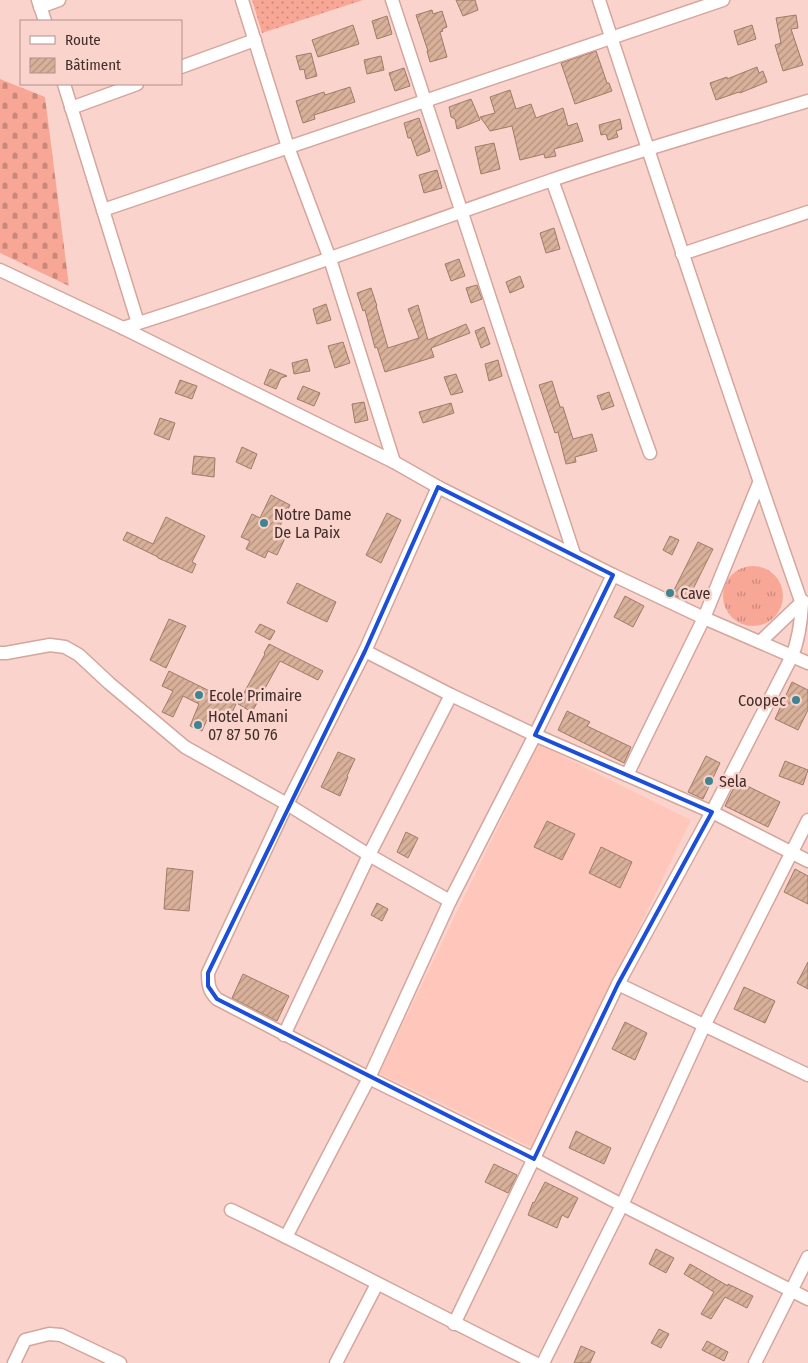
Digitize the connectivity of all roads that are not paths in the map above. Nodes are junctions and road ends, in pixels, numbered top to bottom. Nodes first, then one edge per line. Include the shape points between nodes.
1 (59, 0) edge
2 (242, 0) edge
3 (392, 0) edge
4 (599, 0) edge
5 (722, 0) edge
6 (39, 4) edge
7 (44, 20) edge
8 (612, 38) junction
9 (255, 40) junction
10 (182, 68) edge
11 (64, 85) edge
12 (134, 85) edge
13 (424, 101) junction
14 (808, 101) edge
15 (71, 108) junction
16 (288, 147) junction
17 (649, 149) junction
18 (552, 180) junction
19 (103, 210) junction
20 (462, 212) junction
21 (808, 212) edge
22 (682, 254) junction
23 (330, 259) junction
24 (0, 270) edge
25 (138, 323) junction
26 (123, 328) junction
27 (650, 453) dead end
28 (394, 462) junction
29 (760, 483) junction
30 (438, 487) junction
31 (574, 554) junction
32 (613, 574) junction
33 (805, 600) edge
34 (704, 618) junction
35 (760, 642) junction
36 (365, 651) junction
37 (0, 653) edge
38 (792, 656) junction
39 (808, 663) edge
40 (451, 695) junction
41 (535, 735) junction
42 (627, 775) junction
43 (287, 804) junction
44 (712, 812) junction
45 (808, 820) edge
46 (792, 852) junction
47 (368, 856) junction
48 (808, 861) edge
49 (450, 902) junction
50 (618, 984) junction
51 (704, 1026) junction
52 (284, 1035) junction
53 (808, 1075) edge
54 (369, 1078) junction
55 (534, 1158) junction
56 (622, 1205) junction
57 (231, 1210) dead end
58 (286, 1237) junction
59 (808, 1257) edge
60 (377, 1284) junction
61 (791, 1290) junction
62 (808, 1299) edge
63 (454, 1324) junction
64 (14, 1363) edge
65 (119, 1363) edge
66 (336, 1363) edge
67 (535, 1363) edge
68 (543, 1363) edge
69 (755, 1363) edge

1 - 6 street
2 - 9 street
3 - 13 street
4 - 8 street
5 - 8 street
6 - 7 street
8 - 13 street
8 - 17 street
9 - 10 street
9 - 16 street
11 - 15 street
12 - 15 street
13 - 16 street
13 - 20 street
14 - 17 street
15 - 19 street
16 - 19 street
16 - 23 street
17 - 18 street
17 - 22 street
18 - 20 street
18 - 27 street
19 - 25 street
20 - 23 street
20 - 31 street
21 - 22 street
22 - 29 street
23 - 25 street
23 - 28 street
24 - 26 street
25 - 26 street
26 - 28 street
28 - 30 street
29 - 33 street
29 - 34 street
30 - 31 street
30 - 36 street
31 - 32 street
32 - 34 street
32 - 41 street
33 - 35 street
33 - 38 street
34 - 35 street
34 - 42 street
35 - 38 street
36 - 40 street
36 - 43 street
37 - 43 street via 50,644 65,647 79,655 185,747
38 - 39 street
38 - 44 street
40 - 41 street
40 - 47 street
41 - 42 street
41 - 49 street
42 - 44 street
43 - 47 street
43 - 52 street via 208,973 208,986 217,999
44 - 46 street
44 - 50 street
45 - 46 street
46 - 48 street
46 - 51 street
47 - 49 street
47 - 52 street
49 - 54 street
50 - 51 street
50 - 55 street
51 - 53 street
51 - 56 street
52 - 54 street
54 - 55 street
54 - 58 street
55 - 56 street
55 - 63 street
56 - 61 street
56 - 68 street
57 - 58 street
58 - 60 street
59 - 61 street
60 - 63 street
60 - 66 street
61 - 62 street
61 - 69 street
63 - 67 street
64 - 65 street via 25,1340 49,1334 61,1336

